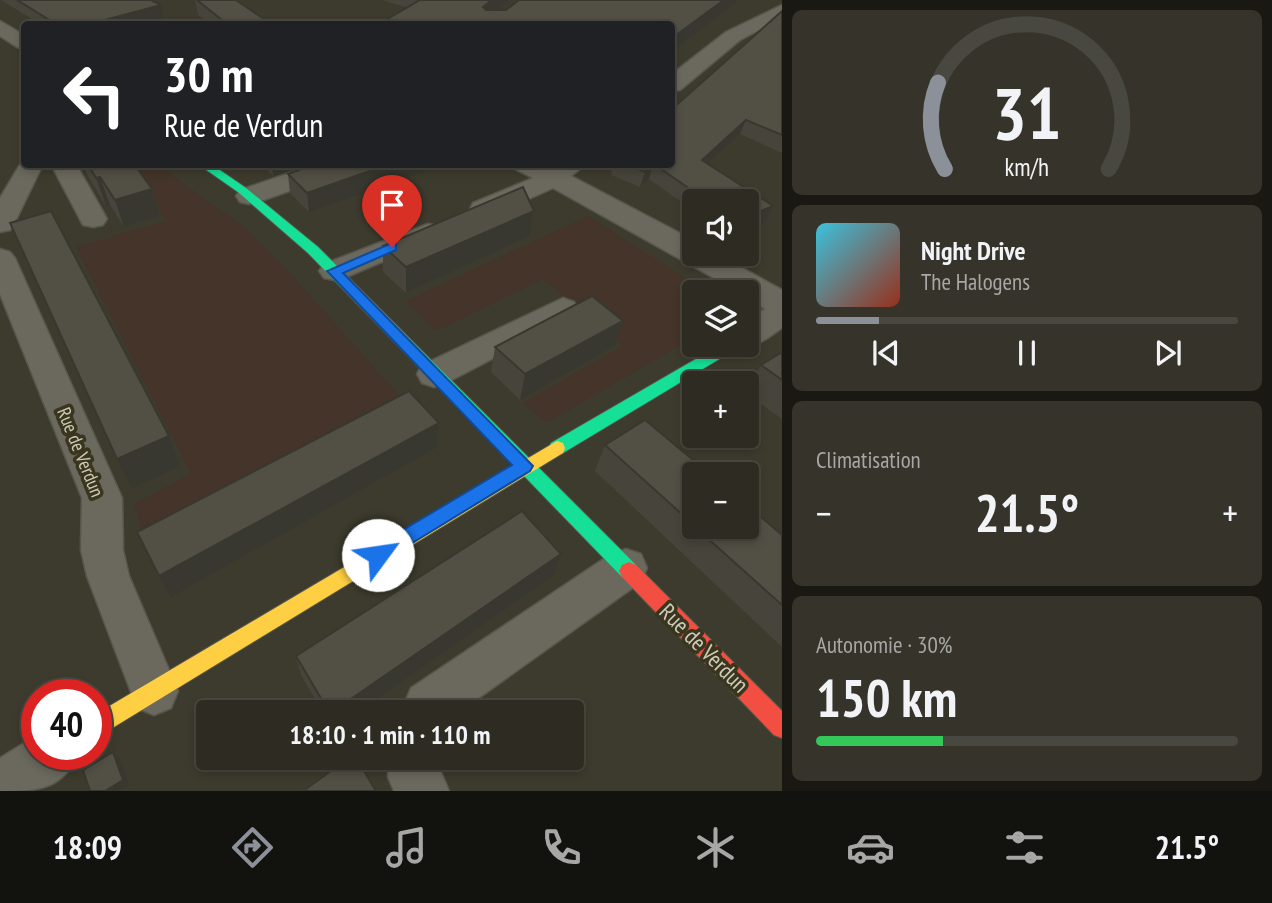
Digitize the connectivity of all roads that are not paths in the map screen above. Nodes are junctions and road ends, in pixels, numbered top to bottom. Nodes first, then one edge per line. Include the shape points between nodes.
1 (772, 0) edge
2 (782, 5) edge
3 (782, 11) edge
4 (0, 26) edge
5 (21, 41) edge
6 (675, 83) edge
7 (29, 168) edge
8 (65, 168) edge
9 (210, 168) edge
10 (330, 168) edge
11 (564, 171) edge
12 (249, 196) junction
13 (93, 219) dead end
14 (0, 223) edge
15 (682, 245) edge
16 (0, 258) edge
17 (717, 266) edge
18 (334, 271) junction
19 (741, 280) edge
20 (759, 290) edge
21 (563, 309) edge
22 (759, 328) edge
23 (710, 357) edge
24 (434, 374) junction
25 (524, 466) junction
26 (626, 568) junction
27 (154, 691) junction
28 (435, 700) edge
29 (112, 717) edge
30 (782, 727) edge
31 (29, 770) edge
32 (414, 770) edge
33 (0, 788) edge
34 (423, 791) edge

1 - 2 street
3 - 6 street via 733,36
4 - 5 street
7 - 14 street
8 - 13 street
9 - 12 street, Rue de Verdun
10 - 12 street
11 - 15 street
11 - 18 street
12 - 18 street, Rue de Verdun
16 - 27 street, Rue de Verdun via 102,498 102,551 108,576
17 - 19 street
18 - 24 street, Rue de Verdun
20 - 22 street via 777,301 781,310
21 - 24 street
23 - 25 street
24 - 25 street, Rue de Verdun
25 - 26 street, Rue de Verdun
25 - 27 street
26 - 28 street
26 - 30 street, Rue de Verdun
27 - 29 street
31 - 33 street
32 - 34 street

